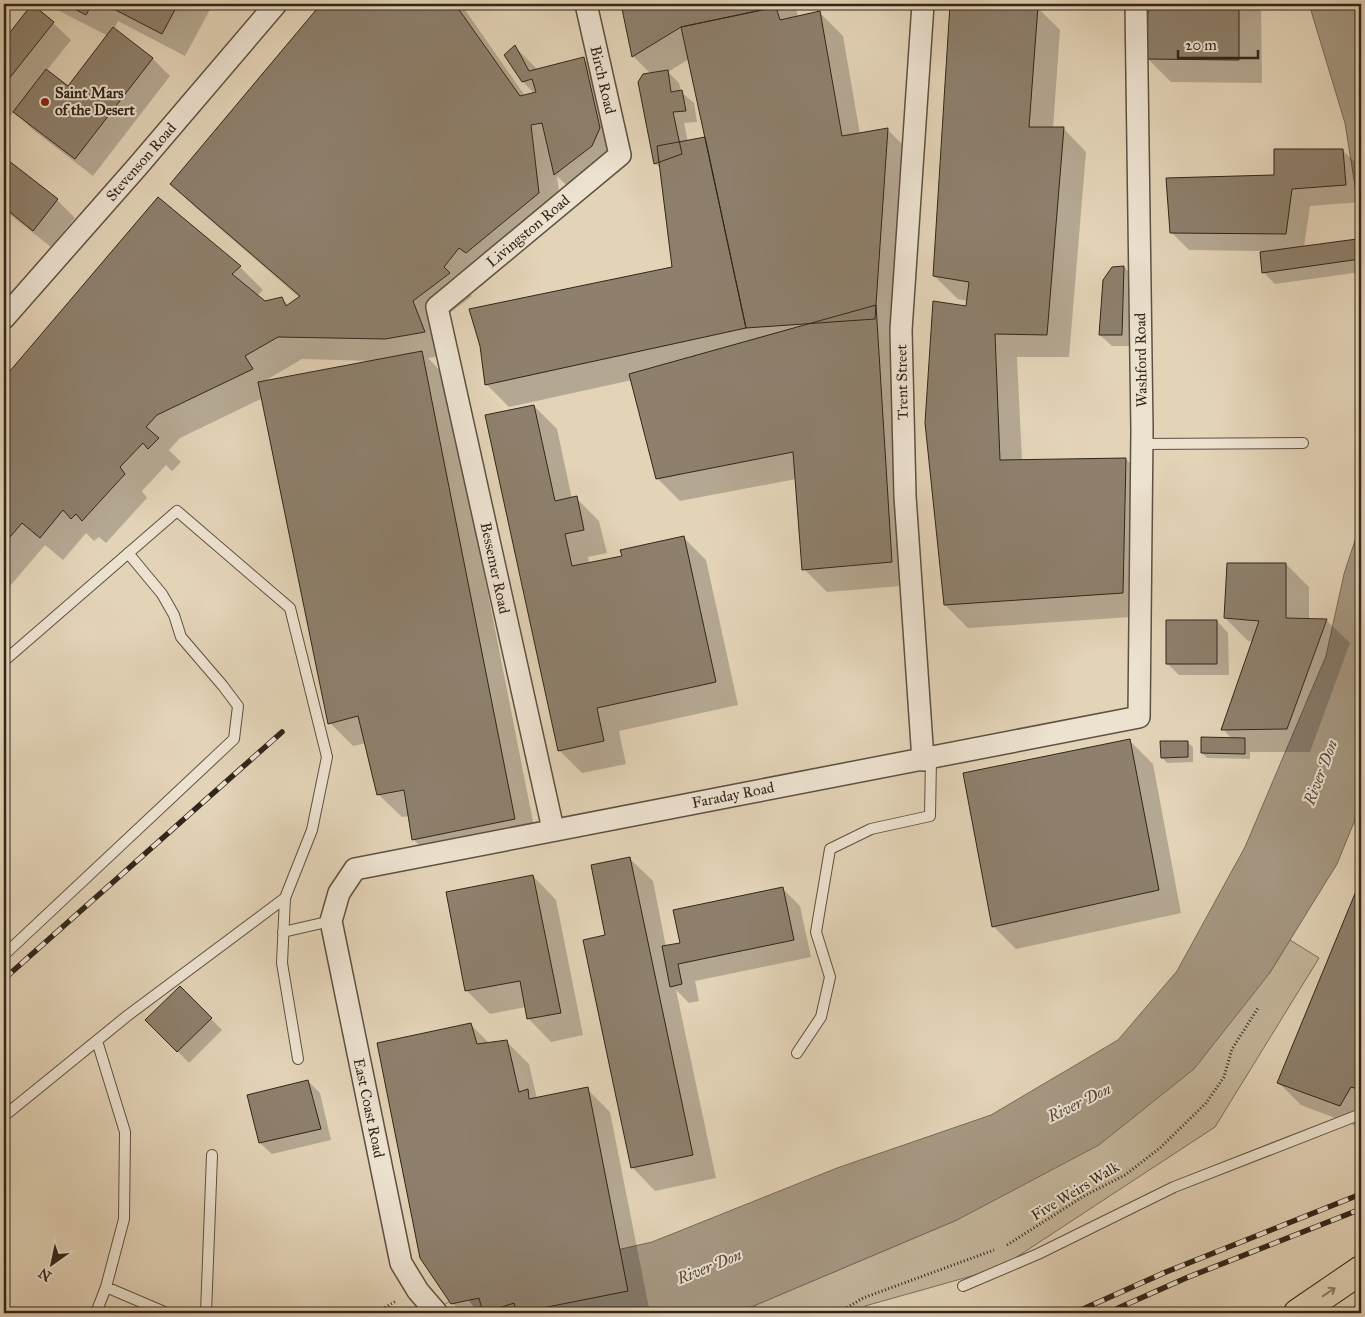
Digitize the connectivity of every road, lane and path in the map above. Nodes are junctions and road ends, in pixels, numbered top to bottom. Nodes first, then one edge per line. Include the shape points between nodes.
1 (276, 4) edge
2 (586, 4) edge
3 (923, 4) edge
4 (1136, 4) edge
5 (620, 155) joint
6 (437, 306) joint
7 (4, 318) edge
8 (1302, 443) dead end
9 (1142, 444) junction
10 (128, 553) junction
11 (4, 661) edge
12 (1139, 717) joint
13 (927, 759) junction
14 (553, 829) junction
15 (339, 893) joint
16 (285, 898) junction
17 (331, 921) junction
18 (283, 932) junction
19 (4, 955) edge
20 (1258, 1008) dead end
21 (97, 1041) junction
22 (797, 1052) dead end
23 (298, 1059) dead end
24 (1361, 1114) edge
25 (4, 1116) edge
26 (212, 1156) dead end
27 (1005, 1246) dead end
28 (996, 1249) dead end
29 (1361, 1270) edge
30 (963, 1286) dead end
31 (106, 1288) junction
32 (96, 1313) edge
33 (167, 1313) edge
34 (206, 1313) edge
35 (437, 1313) edge
36 (838, 1313) edge
37 (1298, 1313) edge

1 - 7 street, Stevenson Road
2 - 5 street, Birch Road
3 - 13 street, Trent Street via 901,330 905,496
4 - 9 street, Washford Road
5 - 6 street, Livingston Road
6 - 14 street, Bessemer Road
8 - 9 lane
9 - 12 street, Washford Road
10 - 11 lane
10 - 16 lane via 177,511 290,608 327,757 312,830
10 - 19 lane via 162,594 181,637 238,706 234,739
12 - 13 street, Faraday Road
13 - 14 street, Faraday Road
13 - 22 lane via 930,816 871,829 830,848 816,932 830,977 821,1017
14 - 15 street, Faraday Road via 355,868
15 - 17 street, East Coast Road
16 - 18 lane
16 - 21 lane
17 - 18 lane
17 - 35 street, East Coast Road via 401,1263 418,1291
18 - 23 lane via 282,963
20 - 27 path, Five Weirs Walk via 1232,1049 1224,1077 1206,1103 1160,1148 1125,1175 1084,1196
21 - 25 lane
21 - 31 lane via 125,1132 124,1219
24 - 30 lane via 1174,1188 1038,1254
26 - 34 lane
28 - 36 path via 863,1298
37 -> 29 main road
31 - 32 lane
31 - 33 lane

